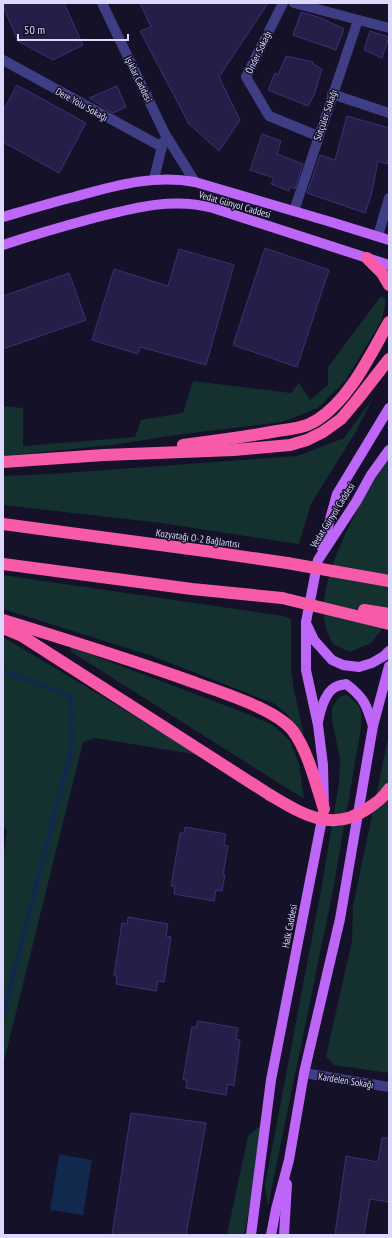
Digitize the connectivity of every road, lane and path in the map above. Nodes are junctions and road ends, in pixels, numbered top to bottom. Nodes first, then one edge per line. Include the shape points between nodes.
1 (102, 3) edge
2 (282, 3) edge
3 (294, 3) edge
4 (358, 20) junction
5 (389, 28) edge
6 (3, 60) edge
7 (332, 94) junction
8 (389, 113) edge
9 (165, 134) junction
10 (318, 136) junction
11 (162, 147) junction
12 (154, 179) junction
13 (195, 182) junction
14 (389, 198) edge
15 (294, 211) junction
16 (3, 217) edge
17 (378, 236) junction
18 (389, 240) edge
19 (3, 245) edge
20 (368, 258) junction
21 (389, 265) edge
22 (389, 285) edge
23 (389, 322) edge
24 (389, 359) edge
25 (389, 408) edge
26 (389, 450) edge
27 (104, 455) junction
28 (3, 462) edge
29 (3, 524) edge
30 (318, 560) junction
31 (3, 564) edge
32 (389, 581) edge
33 (282, 598) junction
34 (389, 614) edge
35 (3, 620) edge
36 (306, 622) junction
37 (389, 624) edge
38 (3, 628) edge
39 (389, 651) edge
40 (389, 666) edge
41 (318, 725) junction
42 (373, 726) junction
43 (389, 789) edge
44 (324, 809) junction
45 (304, 1074) junction
46 (389, 1087) edge
47 (289, 1160) junction
48 (251, 1235) edge
49 (272, 1235) edge
50 (284, 1235) edge

1 - 9 street, Işıklar Caddesi
2 - 10 street, Önder Sokağı via 246,77 269,116
3 - 4 street
4 - 5 street
4 - 7 street, Sütçüler Sokağı
6 - 11 street, Dere Yolu Sokağı
7 - 8 street
7 - 10 street, Sütçüler Sokağı
9 - 11 street
9 - 13 street, Işıklar Caddesi
10 - 15 street, Sütçüler Sokağı
11 - 12 street
12 - 13 main road, Vedat Günyol Caddesi
12 - 16 main road, Vedat Günyol Caddesi via 117,185
13 - 15 main road, Vedat Günyol Caddesi
14 - 17 street
15 - 17 main road, Vedat Günyol Caddesi
17 - 18 main road, Vedat Günyol Caddesi
19 - 20 main road, Vedat Günyol Caddesi via 132,208 175,202 200,204
20 - 21 main road, Vedat Günyol Caddesi
20 - 22 highway
23 - 27 highway via 351,385 335,406 317,420 304,426 253,436
24 - 27 highway via 340,419 323,432 290,446
25 - 30 main road via 337,494
26 - 30 main road, Vedat Günyol Caddesi
27 - 28 highway
29 - 32 highway, Kozyatağı O-2 Bağlantısı, bridge via 287,563
30 - 36 main road, Vedat Günyol Caddesi
31 - 33 highway
33 - 34 highway, bridge
33 - 37 highway, bridge
35 - 44 highway via 128,659 236,698 278,718 293,731 308,759
36 - 39 main road via 314,640 332,660 343,665 359,667 372,663
36 - 41 main road, Halk Caddesi via 306,670
38 - 43 highway, bridge via 22,636 270,796 299,812 314,818 338,821 357,816 382,799
40 - 42 main road
41 - 42 main road via 325,699 334,687 346,684 359,693
41 - 44 main road, Halk Caddesi via 323,766
42 - 45 main road via 340,919
44 - 48 main road, Halk Caddesi via 271,1080
45 - 46 street, Kardelen Sokağı
45 - 47 main road
47 - 49 main road
47 - 50 main road

